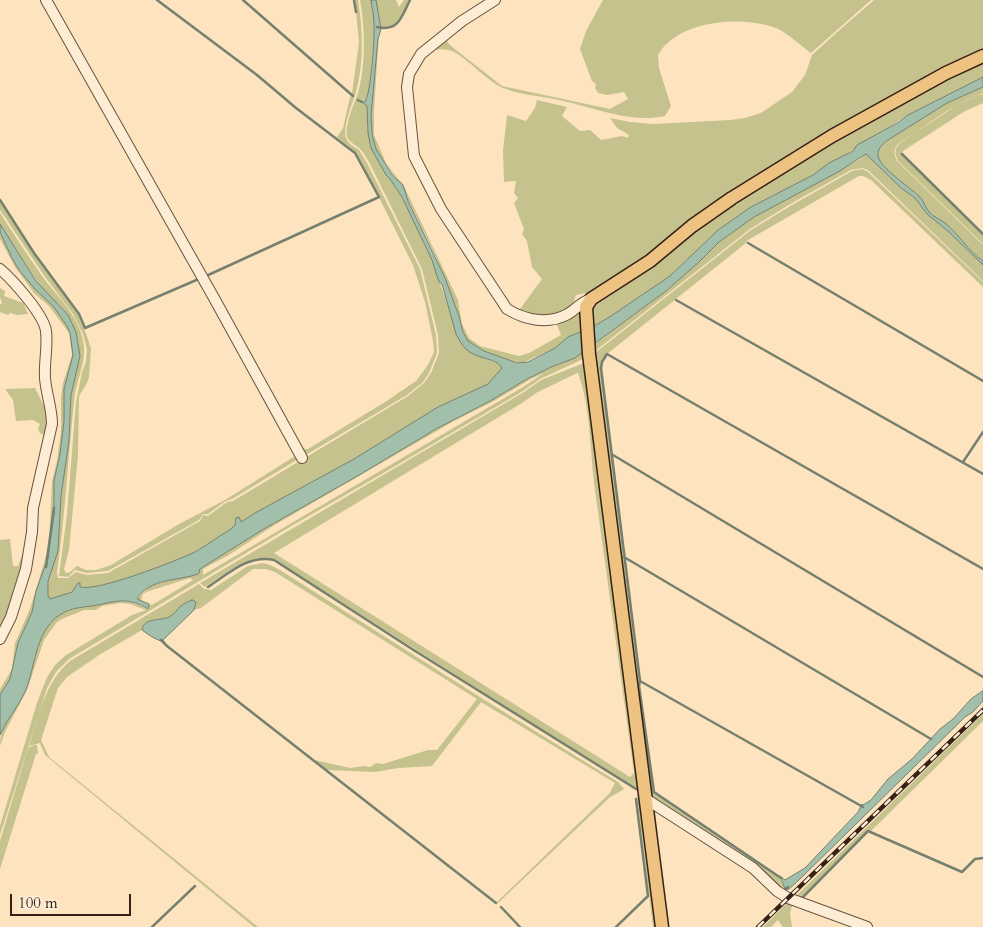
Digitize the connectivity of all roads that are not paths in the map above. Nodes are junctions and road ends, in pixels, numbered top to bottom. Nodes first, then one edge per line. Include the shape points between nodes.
1 (46, 0) edge
2 (495, 0) edge
3 (983, 56) edge
4 (0, 270) edge
5 (591, 299) junction
6 (302, 458) dead end
7 (0, 639) edge
8 (646, 799) junction
9 (662, 927) edge
10 (867, 927) edge

1 - 6 street
2 - 5 street via 444,34 414,64 407,87 414,156 441,209 507,309 525,318 545,320 566,315 581,302
3 - 5 main road via 946,72 732,198 650,260
4 - 7 street via 43,321 46,331 46,385 52,414 33,508 26,569 11,617
5 - 8 main road via 586,307 588,354
8 - 9 main road
8 - 10 street via 753,868 788,898

